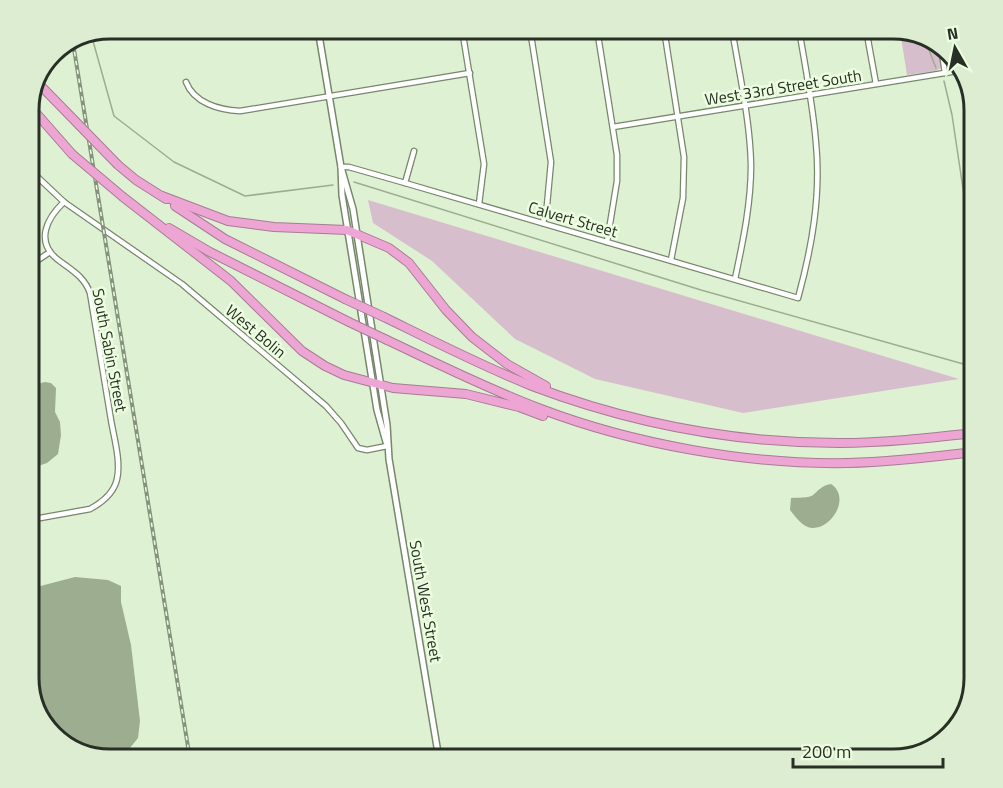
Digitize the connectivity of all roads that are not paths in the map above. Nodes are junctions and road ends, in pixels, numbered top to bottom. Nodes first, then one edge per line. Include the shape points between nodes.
1 (320, 39) edge
2 (464, 39) edge
3 (532, 39) edge
4 (599, 39) edge
5 (666, 39) edge
6 (734, 39) edge
7 (801, 39) edge
8 (869, 39) edge
9 (470, 73) junction
10 (925, 76) edge
11 (186, 82) dead end
12 (876, 84) junction
13 (43, 88) edge
14 (810, 95) junction
15 (329, 96) junction
16 (745, 105) junction
17 (39, 116) edge
18 (679, 116) junction
19 (613, 127) junction
20 (414, 151) dead end
21 (341, 167) junction
22 (39, 178) edge
23 (405, 183) junction
24 (162, 196) junction
25 (64, 202) junction
26 (479, 204) junction
27 (149, 217) junction
28 (543, 223) junction
29 (347, 230) junction
30 (356, 233) junction
31 (608, 242) junction
32 (50, 252) junction
33 (39, 259) edge
34 (671, 260) junction
35 (735, 279) junction
36 (372, 382) junction
37 (381, 385) junction
38 (580, 402) junction
39 (606, 431) junction
40 (964, 434) edge
41 (387, 446) junction
42 (964, 453) edge
43 (39, 518) edge
44 (437, 749) edge

1 - 15 street, South West Street
2 - 9 street
3 - 28 street via 551,162
4 - 19 street
5 - 18 street
6 - 16 street
7 - 14 street
8 - 12 street
9 - 15 street
9 - 26 street via 484,164
10 - 12 street, West 33rd Street South
11 - 15 street via 194,95 225,110
12 - 14 street, West 33rd Street South
13 - 24 highway, bridge via 118,165
14 - 16 street, West 33rd Street South
14 - 35 street, Calvert Street via 817,195 798,298
15 - 21 street, South West Street
16 - 18 street, West 33rd Street South
16 - 35 street via 750,183
17 - 27 highway, bridge via 72,154
18 - 19 street, West 33rd Street South
18 - 34 street via 684,188
19 - 31 street via 617,181
20 - 23 street
21 - 23 street, Calvert Street
21 - 29 street, South West Street
21 - 30 street, South West Street
22 - 25 street
23 - 26 street, Calvert Street
24 - 29 highway via 216,218 243,223
24 - 38 highway, bridge via 225,239 345,299 496,371
25 - 32 street via 46,225
25 - 41 street, West Bolin via 182,284 326,406 358,448
26 - 28 street, Calvert Street
27 - 36 highway via 244,292 302,351 344,375
27 - 39 highway, bridge via 210,252 387,340 517,399
28 - 31 street, Calvert Street
29 - 30 highway
29 - 36 street, South West Street
30 - 37 street, South West Street
30 - 38 highway via 389,248 409,263 458,323 494,355
31 - 34 street, Calvert Street
32 - 33 street
32 - 43 street, South Sabin Street via 76,272 90,293 118,468 114,489 104,500 90,508
34 - 35 street, Calvert Street
36 - 37 highway
36 - 41 street, South West Street
37 - 39 highway via 483,398
37 - 41 street, South West Street
38 - 40 highway via 665,424 758,439 839,443
39 - 42 highway via 718,453 781,460 848,463
41 - 44 street, South West Street

